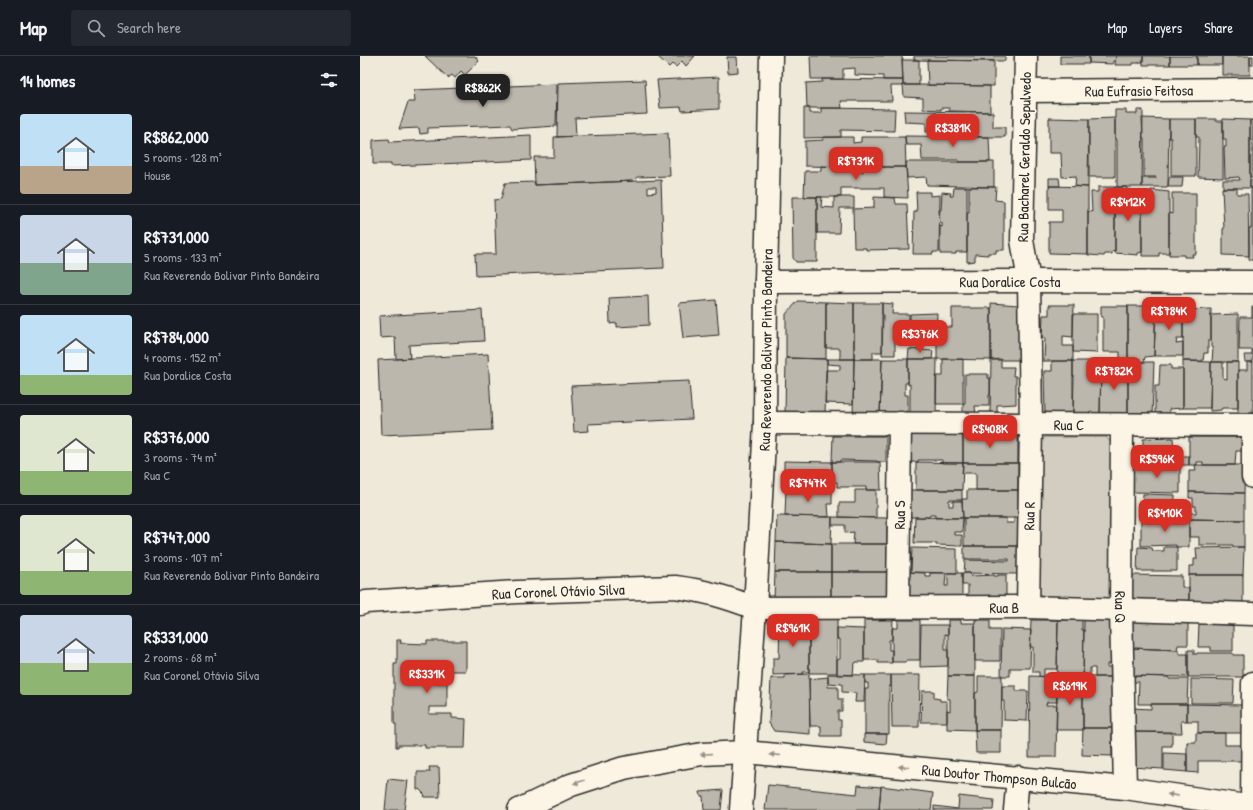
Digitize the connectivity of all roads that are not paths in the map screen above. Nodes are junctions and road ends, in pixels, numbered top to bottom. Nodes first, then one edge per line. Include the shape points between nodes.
1 (771, 56) edge
2 (1026, 56) edge
3 (1253, 89) edge
4 (1025, 91) junction
5 (1029, 281) junction
6 (766, 282) junction
7 (1253, 282) edge
8 (765, 423) junction
9 (900, 423) junction
10 (1031, 425) junction
11 (1122, 425) junction
12 (1253, 426) edge
13 (1253, 477) edge
14 (360, 604) edge
15 (898, 607) junction
16 (1028, 607) junction
17 (755, 608) junction
18 (1121, 610) junction
19 (1253, 614) edge
20 (1253, 683) edge
21 (745, 752) junction
22 (1018, 777) junction
23 (1125, 788) junction
24 (1252, 807) edge
25 (519, 810) edge
26 (741, 810) edge
27 (1015, 810) edge

1 - 6 street, Rua Reverendo Bolivar Pinto Bandeira
2 - 4 street, Rua Bacharel Geraldo Sepulvedo
3 - 4 street, Rua Eufrasio Feitosa
4 - 5 street, Rua Bacharel Geraldo Sepulvedo via 1022,240
5 - 6 street, Rua Doralice Costa
5 - 7 street, Rua Doralice Costa
5 - 10 street, Rua Bacharel Geraldo Sepulvedo
6 - 8 street, Rua Reverendo Bolivar Pinto Bandeira
8 - 9 street, Rua C
8 - 17 street, Rua Reverendo Bolivar Pinto Bandeira
9 - 10 street, Rua C
9 - 15 street, Rua S
10 - 11 street, Rua C
10 - 16 street, Rua R
11 - 12 street, Rua C
11 - 18 street, Rua Q
12 - 13 street
14 - 17 street, Rua Coronel Otávio Silva via 517,592 675,587 724,596
15 - 16 street, Rua B
15 - 17 street, Rua B
16 - 18 street, Rua B
17 - 21 street, Rua Reverendo Bolivar Pinto Bandeira
18 - 19 street, Rua B
18 - 23 street, Rua Q
20 - 24 street
22 -> 21 street, Rua Doutor Thompson Bulcão
21 -> 25 street, Rua Doutor Thompson Bulcão via 702,754 624,768 571,785
21 - 26 street, Rua Reverendo Bolivar Pinto Bandeira
22 - 23 street, Rua Doutor Thompson Bulcão
22 - 27 street
24 -> 23 street, Rua Doutor Thompson Bulcão

